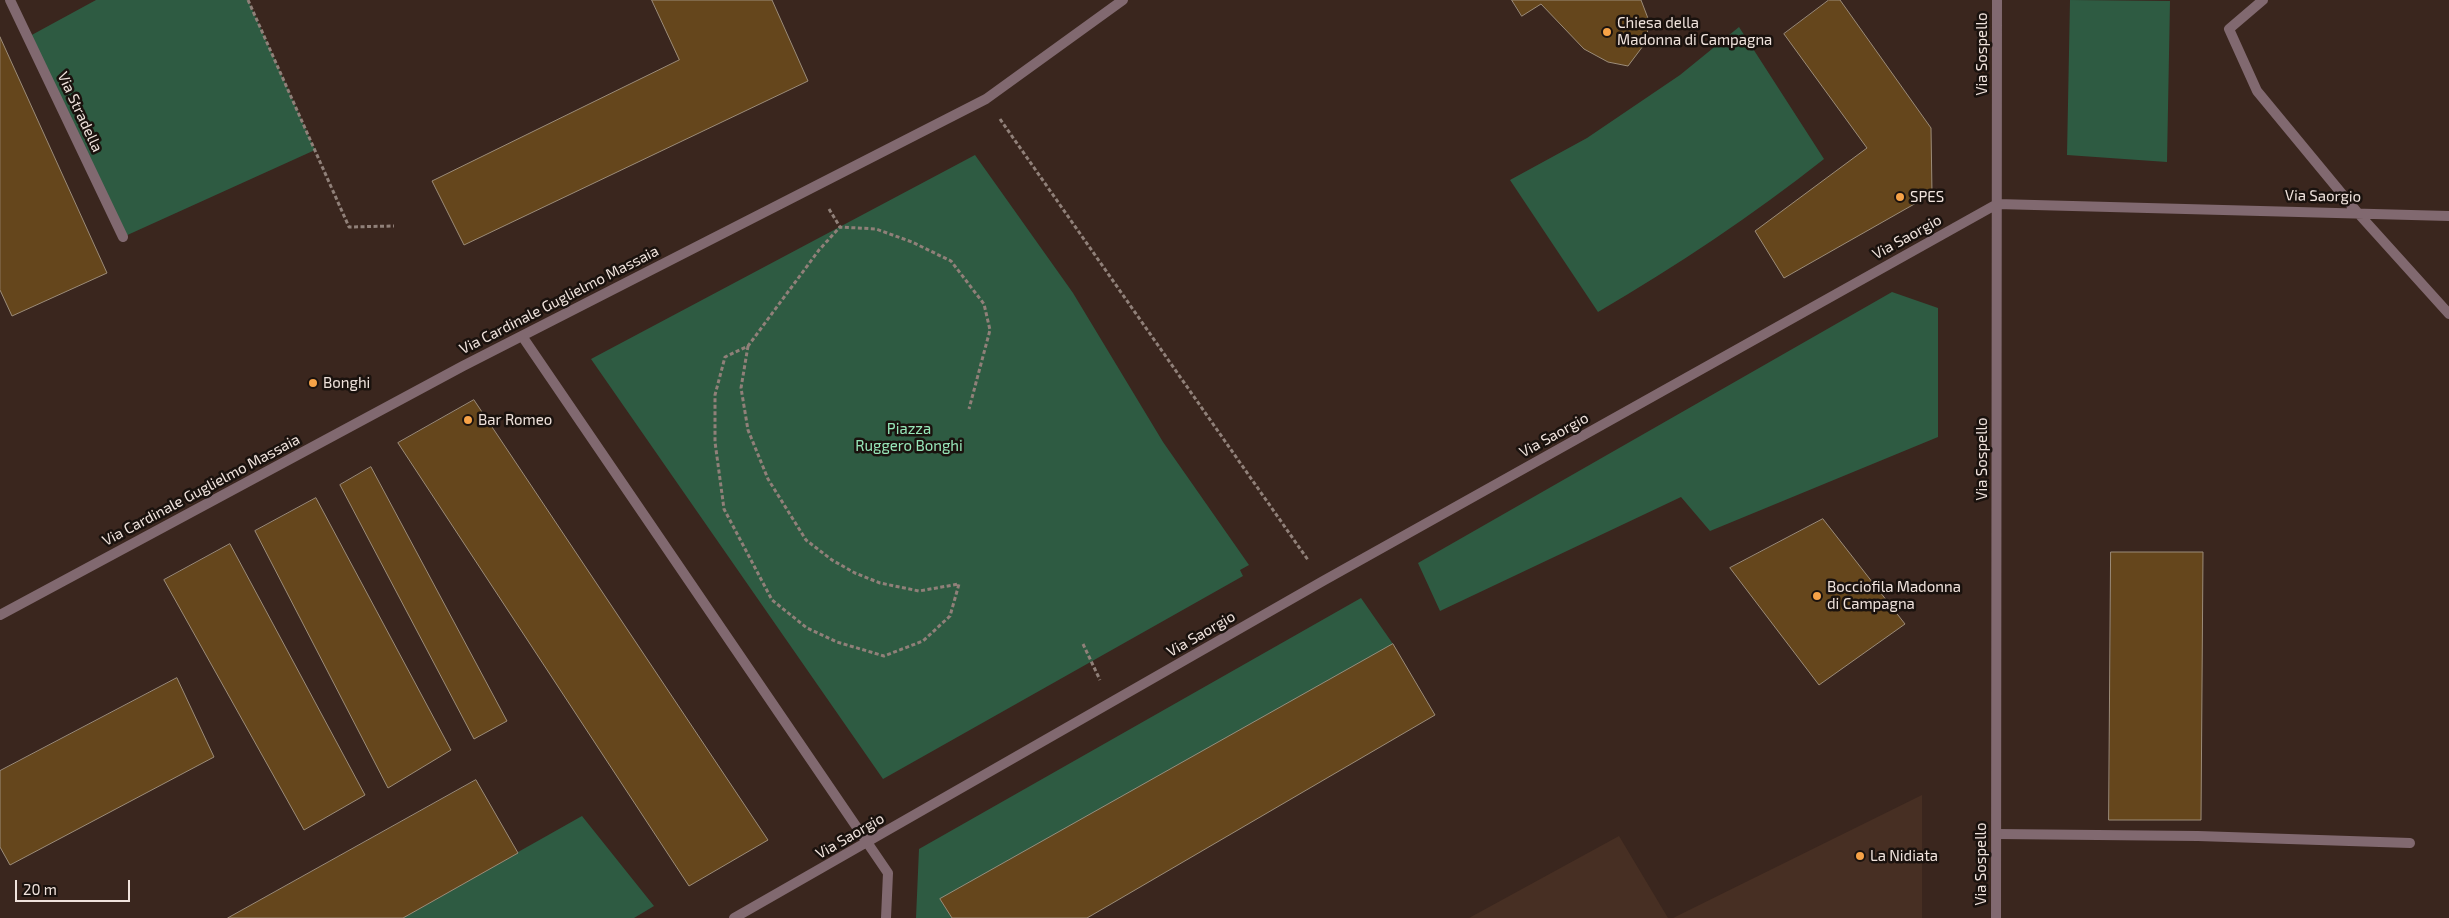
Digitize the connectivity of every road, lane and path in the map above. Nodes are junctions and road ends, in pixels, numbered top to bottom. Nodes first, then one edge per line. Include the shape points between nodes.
1 (10, 0) edge
2 (248, 0) edge
3 (1124, 0) edge
4 (1997, 0) edge
5 (2263, 0) edge
6 (986, 99) junction
7 (1997, 204) junction
8 (2357, 212) junction
9 (2449, 216) edge
10 (394, 226) dead end
11 (123, 237) dead end
12 (2449, 314) edge
13 (522, 336) junction
14 (748, 346) junction
15 (969, 409) dead end
16 (1323, 581) junction
17 (0, 615) edge
18 (1083, 644) dead end
19 (1111, 704) junction
20 (1996, 834) junction
21 (868, 843) junction
22 (2410, 843) dead end
23 (734, 918) edge
24 (886, 918) edge
25 (1996, 918) edge

1 - 11 street, Via Stradella
2 - 10 path via 349,227
3 - 6 street, Via Cardinale Guglielmo Massaia
4 - 7 street, Via Sospello
5 - 8 street via 2228,29 2258,92
6 - 13 street, Via Cardinale Guglielmo Massaia
6 - 16 path
7 - 8 street, Via Saorgio
7 - 16 street, Via Saorgio
7 - 20 street, Via Sospello
8 - 9 street, Via Saorgio
8 - 12 street
13 - 17 street, Via Cardinale Guglielmo Massaia
13 - 21 street
14 - 14 path via 725,357 715,395 715,442 724,509 772,600 808,628 837,642 884,656 923,641 950,616 959,584 918,591 880,583 832,560 806,540 768,479 748,430 741,388
14 - 15 path via 819,250 840,227 876,229 951,261 984,304 990,330
16 - 19 street, Via Saorgio
18 - 19 path
19 - 21 street, Via Saorgio
20 - 22 street
20 - 25 street, Via Sospello
21 - 23 street, Via Saorgio
21 - 24 street via 888,873

